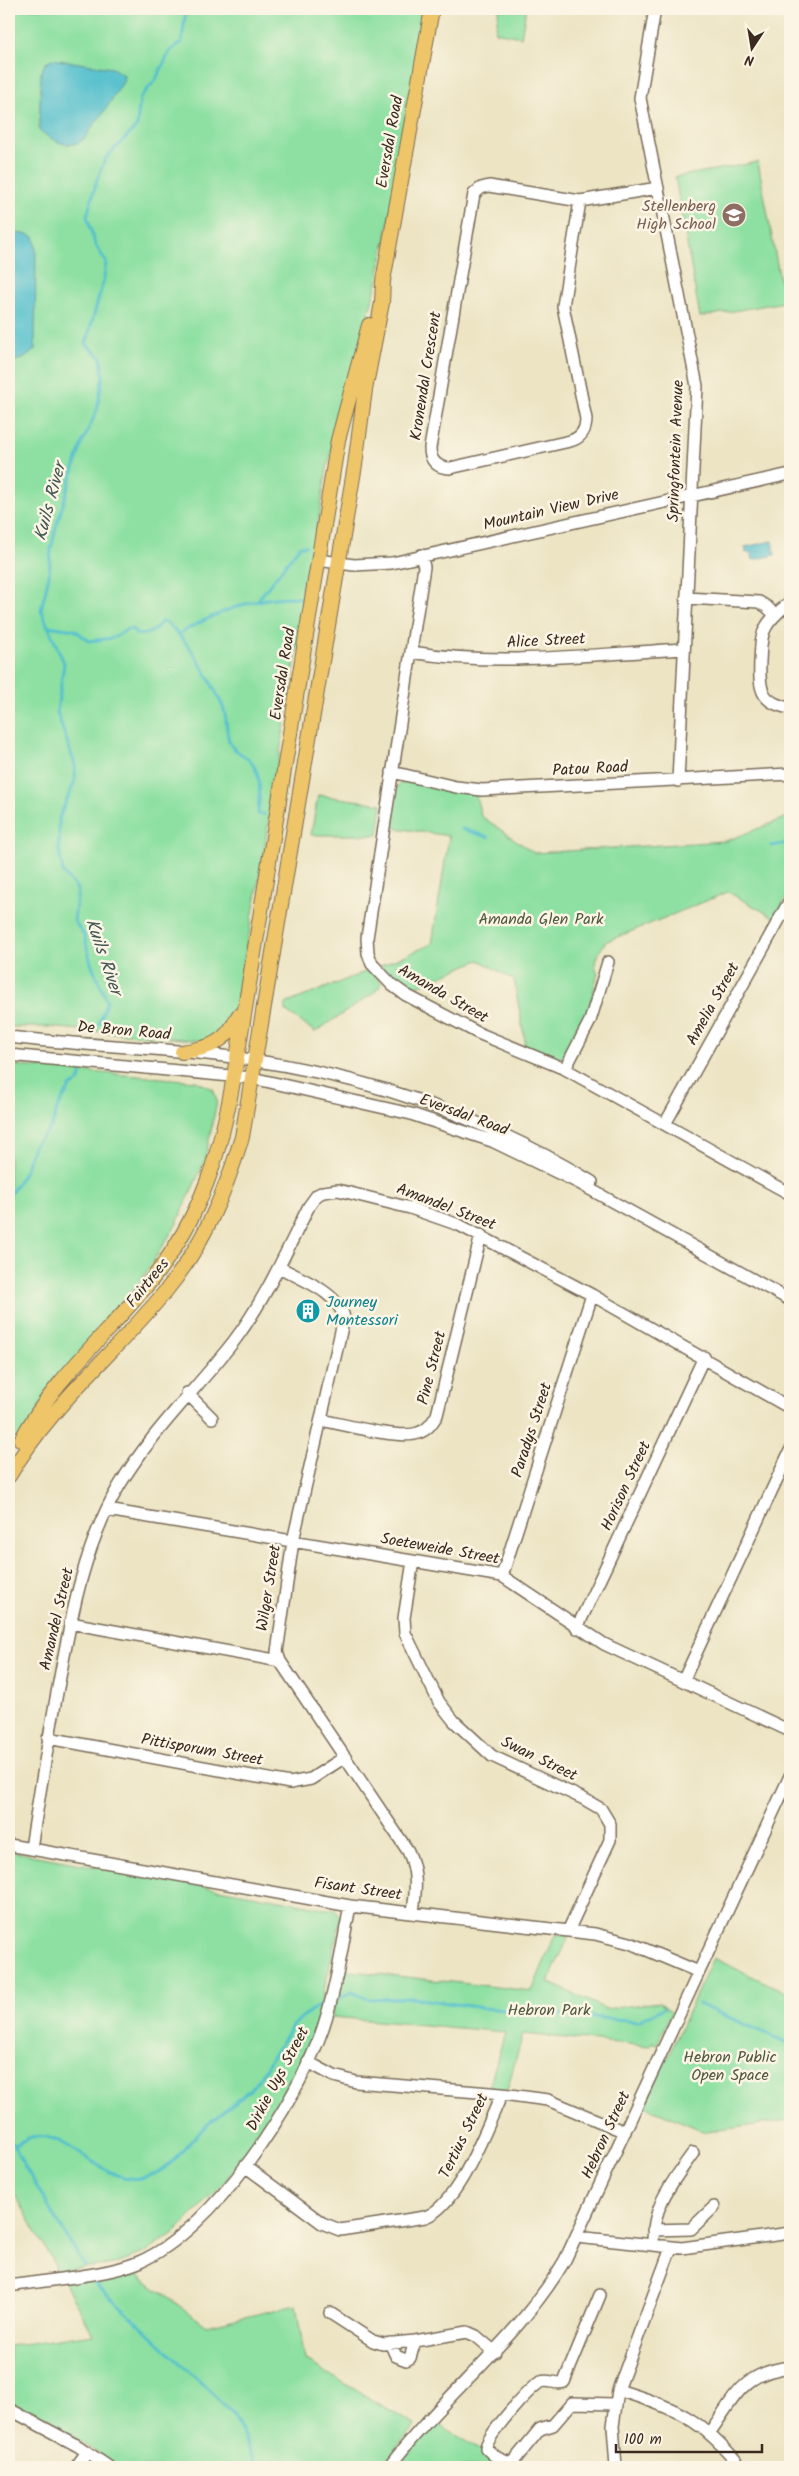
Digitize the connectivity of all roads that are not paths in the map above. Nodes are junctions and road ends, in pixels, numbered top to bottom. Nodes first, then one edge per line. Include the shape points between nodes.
1 (432, 9) edge
2 (655, 9) edge
3 (658, 188) junction
4 (580, 201) junction
5 (383, 281) junction
6 (790, 474) edge
7 (692, 495) junction
8 (422, 556) junction
9 (318, 560) junction
10 (338, 563) junction
11 (686, 598) junction
12 (790, 602) edge
13 (775, 615) junction
14 (684, 650) junction
15 (411, 652) junction
16 (790, 708) edge
17 (392, 772) junction
18 (790, 774) edge
19 (678, 781) junction
20 (790, 900) edge
21 (786, 918) edge
22 (608, 962) dead end
23 (245, 1001) junction
24 (9, 1037) edge
25 (182, 1052) junction
26 (9, 1055) edge
27 (236, 1057) junction
28 (255, 1060) junction
29 (565, 1068) junction
30 (234, 1076) junction
31 (252, 1078) junction
32 (665, 1124) junction
33 (790, 1194) edge
34 (667, 1230) junction
35 (481, 1235) junction
36 (279, 1267) junction
37 (592, 1295) junction
38 (790, 1300) edge
39 (704, 1357) junction
40 (188, 1393) junction
41 (790, 1408) edge
42 (212, 1418) dead end
43 (321, 1420) junction
44 (790, 1451) edge
45 (9, 1463) edge
46 (9, 1476) edge
47 (107, 1510) junction
48 (293, 1541) junction
49 (413, 1561) junction
50 (502, 1576) junction
51 (70, 1624) junction
52 (577, 1628) junction
53 (280, 1661) junction
54 (683, 1681) junction
55 (790, 1731) edge
56 (48, 1738) junction
57 (345, 1757) junction
58 (790, 1776) edge
59 (9, 1845) edge
60 (31, 1848) junction
61 (350, 1906) junction
62 (412, 1912) junction
63 (569, 1929) junction
64 (699, 1972) junction
65 (308, 2062) junction
66 (502, 2094) junction
67 (625, 2132) junction
68 (694, 2153) dead end
69 (246, 2166) junction
70 (714, 2208) dead end
71 (652, 2230) junction
72 (790, 2232) edge
73 (576, 2237) junction
74 (653, 2245) junction
75 (671, 2248) junction
76 (9, 2286) edge
77 (600, 2295) dead end
78 (330, 2313) dead end
79 (416, 2342) junction
80 (390, 2343) junction
81 (495, 2352) junction
82 (790, 2366) edge
83 (618, 2390) junction
84 (615, 2404) junction
85 (9, 2409) edge
86 (710, 2432) junction
87 (87, 2452) junction
88 (76, 2467) edge
89 (109, 2467) edge
90 (389, 2467) edge
91 (616, 2467) edge
92 (741, 2467) edge

1 - 5 main road, Eversdal Road
2 - 3 street, Springfontein Avenue via 640,90
3 - 4 street, Kronendal Crescent
3 - 7 street, Springfontein Avenue via 696,378
4 - 4 street, Kronendal Crescent via 563,306 586,419 584,431 570,441 450,468 438,466 432,460 430,448 474,194 489,186
5 - 9 main road, Eversdal Road via 342,422
5 - 10 main road, Eversdal Road
6 - 7 street, Mountain View Drive
7 - 8 street, Mountain View Drive
7 - 11 street, Springfontein Avenue
8 - 10 street, Mountain View Drive via 392,563
8 - 15 street, Amanda Street via 424,567
9 - 10 street, Mountain View Drive
9 - 23 main road, Eversdal Road
10 - 28 main road, Eversdal Road
11 - 13 street via 758,602
11 - 14 street, Springfontein Avenue
12 - 13 street
13 - 16 street via 761,641 760,682 762,692 770,701
14 - 15 street, Alice Street via 487,660
14 - 19 street, Springfontein Avenue
15 - 17 street, Amanda Street
17 - 19 street, Patou Road via 482,790
17 - 29 street, Amanda Street via 367,938 372,964 392,985 439,1014 478,1034
18 - 19 street, Patou Road
20 - 21 street, Amelia Street
21 - 32 street, Amelia Street
22 - 29 street via 590,1021
23 - 25 main road via 234,1027 222,1040
23 - 27 main road, Eversdal Road
24 - 25 street, De Bron Road
25 - 27 street, De Bron Road
26 - 30 street
27 - 28 street, Eversdal Road
27 - 30 main road, Fairtrees
28 - 31 main road, Fairtrees
28 - 34 street, Eversdal Road via 352,1080 461,1116 560,1163
29 - 32 street, Amanda Street
30 - 31 street, Eversdal Road
30 - 45 main road, Fairtrees via 224,1134 214,1165 181,1237 153,1278 41,1410
31 - 34 street, Eversdal Road via 387,1107 492,1141
31 - 46 main road, Fairtrees via 242,1137 230,1176 201,1238 165,1292 42,1426
32 - 33 street, Amanda Street
34 - 38 street, Eversdal Road
35 - 36 street, Amandel Street via 410,1208 369,1196 328,1190 317,1195 309,1206
35 - 37 street, Amandel Street
35 - 43 street, Pine Street via 437,1414 430,1426 420,1433 401,1435
36 - 40 street, Amandel Street via 235,1339
36 - 43 street, Wilger Street via 330,1296 343,1312
37 - 39 street, Amandel Street
37 - 50 street, Paradys Street
39 - 41 street, Amandel Street
39 - 52 street, Horison Street
40 - 42 street
40 - 47 street, Amandel Street via 145,1446
43 - 48 street, Wilger Street
44 - 54 street
47 - 48 street, Soeteweide Street
47 - 51 street, Amandel Street via 78,1586
48 - 49 street, Soeteweide Street
48 - 53 street, Wilger Street via 277,1646
49 - 50 street, Soeteweide Street
49 - 63 street, Swan Street via 404,1618 405,1633 439,1702 454,1721 492,1756 584,1799 601,1809 608,1819 610,1840
50 - 52 street, Soeteweide Street
51 - 53 street
51 - 56 street, Amandel Street
52 - 54 street, Soeteweide Street
53 - 57 street
54 - 55 street, Soeteweide Street
56 - 57 street, Pittisporum Street via 290,1783 311,1779
56 - 60 street, Amandel Street
57 - 62 street via 414,1863 417,1882
58 - 64 street, Hebron Street
59 - 60 street, Fisant Street
60 - 61 street, Fisant Street
61 - 62 street, Fisant Street
61 - 65 street, Dirkie Uys Street via 330,2006
62 - 63 street, Fisant Street
63 - 64 street, Fisant Street via 630,1943
64 - 67 street, Hebron Street
65 - 66 street via 334,2076 356,2082
65 - 69 street, Dirkie Uys Street via 273,2130
66 - 67 street via 558,2103
66 - 69 street, Tertius Street via 455,2192 436,2212 425,2217 336,2230
67 - 73 street, Hebron Street
68 - 71 street via 668,2189 655,2215
69 - 76 street, Dirkie Uys Street via 197,2220 157,2254 111,2270
70 - 71 street via 694,2228
71 - 74 street
72 - 75 street
73 - 74 street
73 - 81 street, Hebron Street via 546,2291
74 - 75 street
75 - 83 street
77 - 84 street via 564,2382 545,2381 535,2385 487,2441 486,2448 497,2457 513,2462 540,2429 553,2425 572,2403
78 - 80 street via 373,2341
79 - 80 street
79 - 80 street via 410,2358 406,2360 396,2356
79 - 81 street via 467,2332
81 - 90 street, Hebron Street via 402,2449
82 - 86 street via 767,2371 751,2379
83 - 84 street
83 - 86 street via 682,2414
84 - 91 street via 613,2438
85 - 87 street
86 - 92 street
87 - 88 street
87 - 89 street

